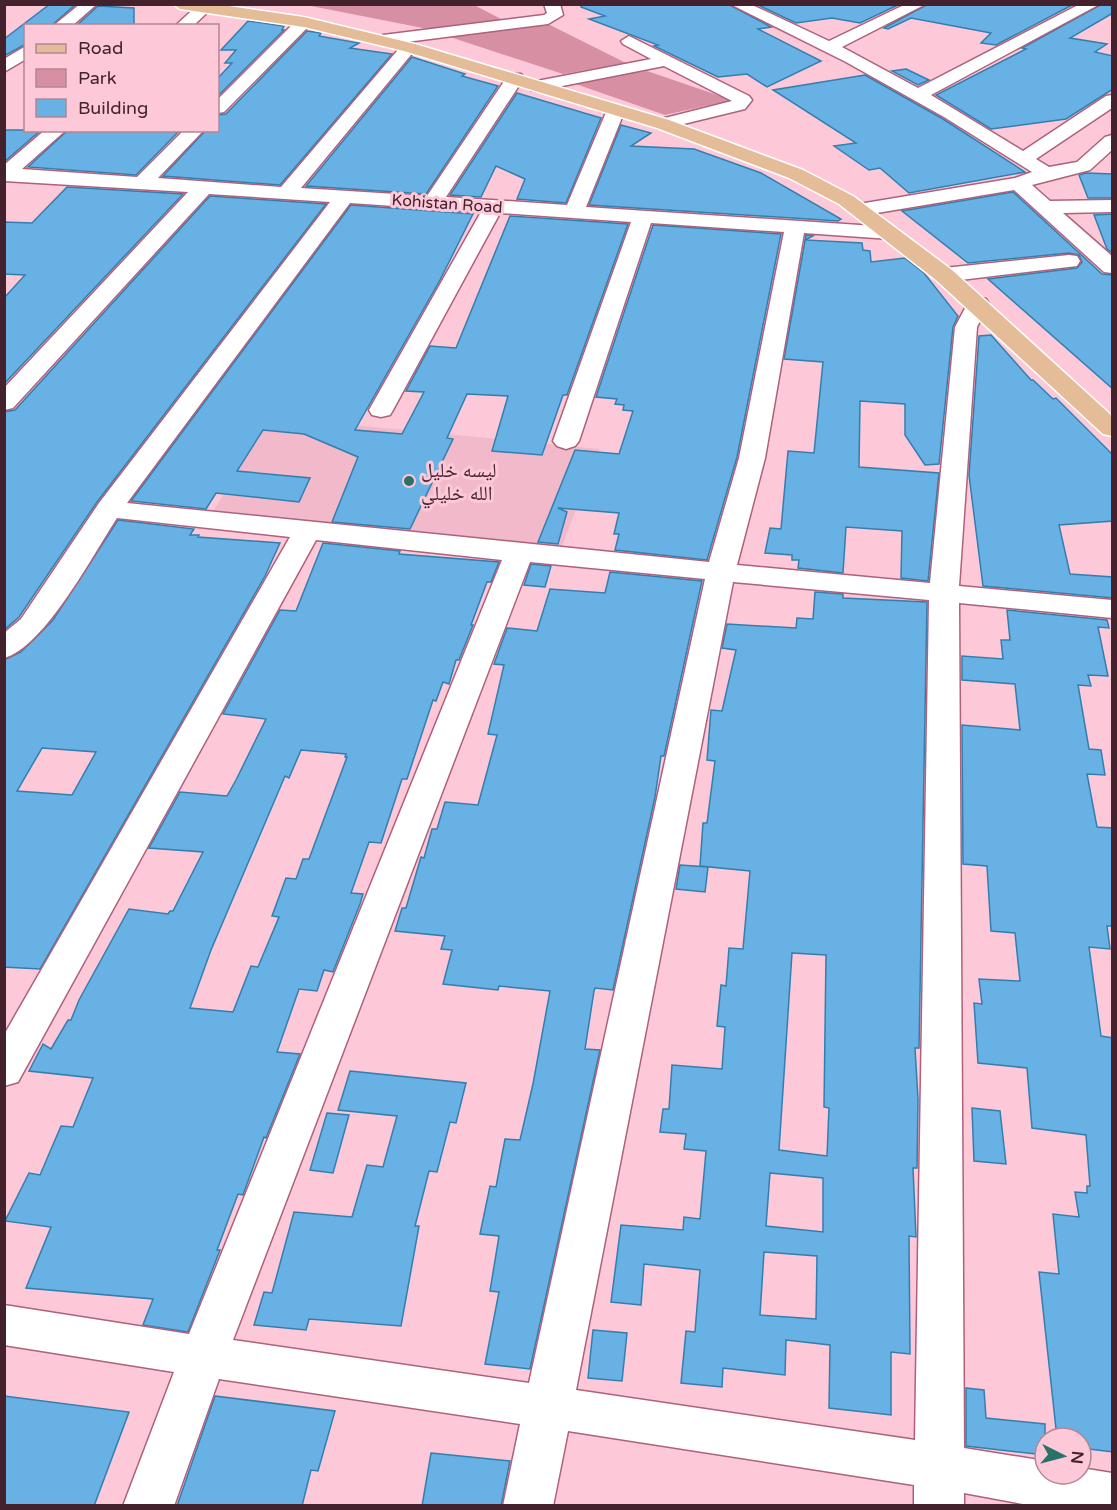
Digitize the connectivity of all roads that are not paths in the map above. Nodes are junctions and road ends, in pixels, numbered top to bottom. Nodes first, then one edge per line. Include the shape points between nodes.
1 (90, 4) edge
2 (180, 4) edge
3 (552, 4) edge
4 (920, 4) edge
5 (1093, 4) edge
6 (740, 5) edge
7 (205, 7) junction
8 (304, 22) junction
9 (64, 24) edge
10 (185, 24) edge
11 (381, 40) junction
12 (629, 41) dead end
13 (408, 47) junction
14 (830, 47) junction
15 (4, 51) edge
16 (24, 52) edge
17 (24, 53) edge
18 (664, 61) junction
19 (4, 67) edge
20 (515, 78) junction
21 (537, 86) junction
22 (918, 95) junction
23 (1113, 100) edge
24 (219, 107) edge
25 (616, 110) junction
26 (663, 124) junction
27 (55, 132) edge
28 (193, 132) edge
29 (1113, 141) edge
30 (1023, 159) junction
31 (1083, 166) junction
32 (1102, 170) dead end
33 (1048, 173) junction
34 (5, 174) edge
35 (142, 183) junction
36 (1018, 183) junction
37 (204, 187) junction
38 (287, 192) junction
39 (345, 196) junction
40 (432, 202) junction
41 (494, 206) junction
42 (1113, 206) edge
43 (1043, 207) junction
44 (859, 210) junction
45 (574, 212) junction
46 (643, 216) junction
47 (795, 227) junction
48 (890, 233) junction
49 (1069, 261) dead end
50 (1112, 266) edge
51 (944, 275) junction
52 (978, 304) junction
53 (4, 404) edge
54 (381, 410) dead end
55 (1113, 429) edge
56 (566, 441) dead end
57 (109, 509) junction
58 (308, 529) junction
59 (519, 553) junction
60 (721, 570) junction
61 (944, 594) junction
62 (1113, 609) edge
63 (4, 650) edge
64 (4, 1071) edge
65 (4, 1324) edge
66 (203, 1358) junction
67 (548, 1408) junction
68 (940, 1486) edge
69 (1113, 1497) edge
70 (148, 1506) edge
71 (528, 1506) edge

1 - 9 street
2 - 7 main road
3 - 11 street via 555,15 548,19
4 - 14 street
5 - 22 street
6 - 14 street
7 - 8 main road
7 - 10 street
8 - 11 main road
8 - 24 street
11 - 13 main road
12 - 18 street
13 - 20 main road
13 - 38 street
14 - 22 street
15 - 16 street
17 - 19 street
18 - 21 street
18 - 26 street via 743,100 739,105
20 - 21 main road
20 - 40 street
21 - 25 main road
22 - 30 street
23 - 30 street
25 - 26 main road
25 - 45 street
26 - 44 main road via 796,174
27 - 34 street
28 - 35 street
29 - 31 street
30 - 33 street
31 - 32 street
31 - 33 street
33 - 36 street
34 - 35 street, Kohistan Road
35 - 37 street, Kohistan Road
36 - 43 street
36 - 44 street
37 - 38 street, Kohistan Road
37 - 53 street
38 - 39 street, Kohistan Road
39 - 40 street, Kohistan Road
39 - 57 street
40 - 41 street, Kohistan Road
41 - 45 street, Kohistan Road
41 - 54 street
42 - 43 street
43 - 50 street
44 - 48 main road
45 - 46 street, Kohistan Road
46 - 47 street, Kohistan Road
46 - 56 street
47 - 48 street, Kohistan Road
47 - 60 street via 752,458
48 - 51 main road
49 - 51 street
51 - 52 main road
52 - 55 main road
52 - 61 street via 966,327
57 - 58 street
57 - 63 street via 32,625
58 - 59 street
58 - 64 street
59 - 60 street
59 - 66 street
60 - 61 street
60 - 67 street
61 - 62 street
61 - 68 street
65 - 66 street
66 - 67 street
66 - 70 street
67 - 68 street
67 - 71 street
68 - 69 street

